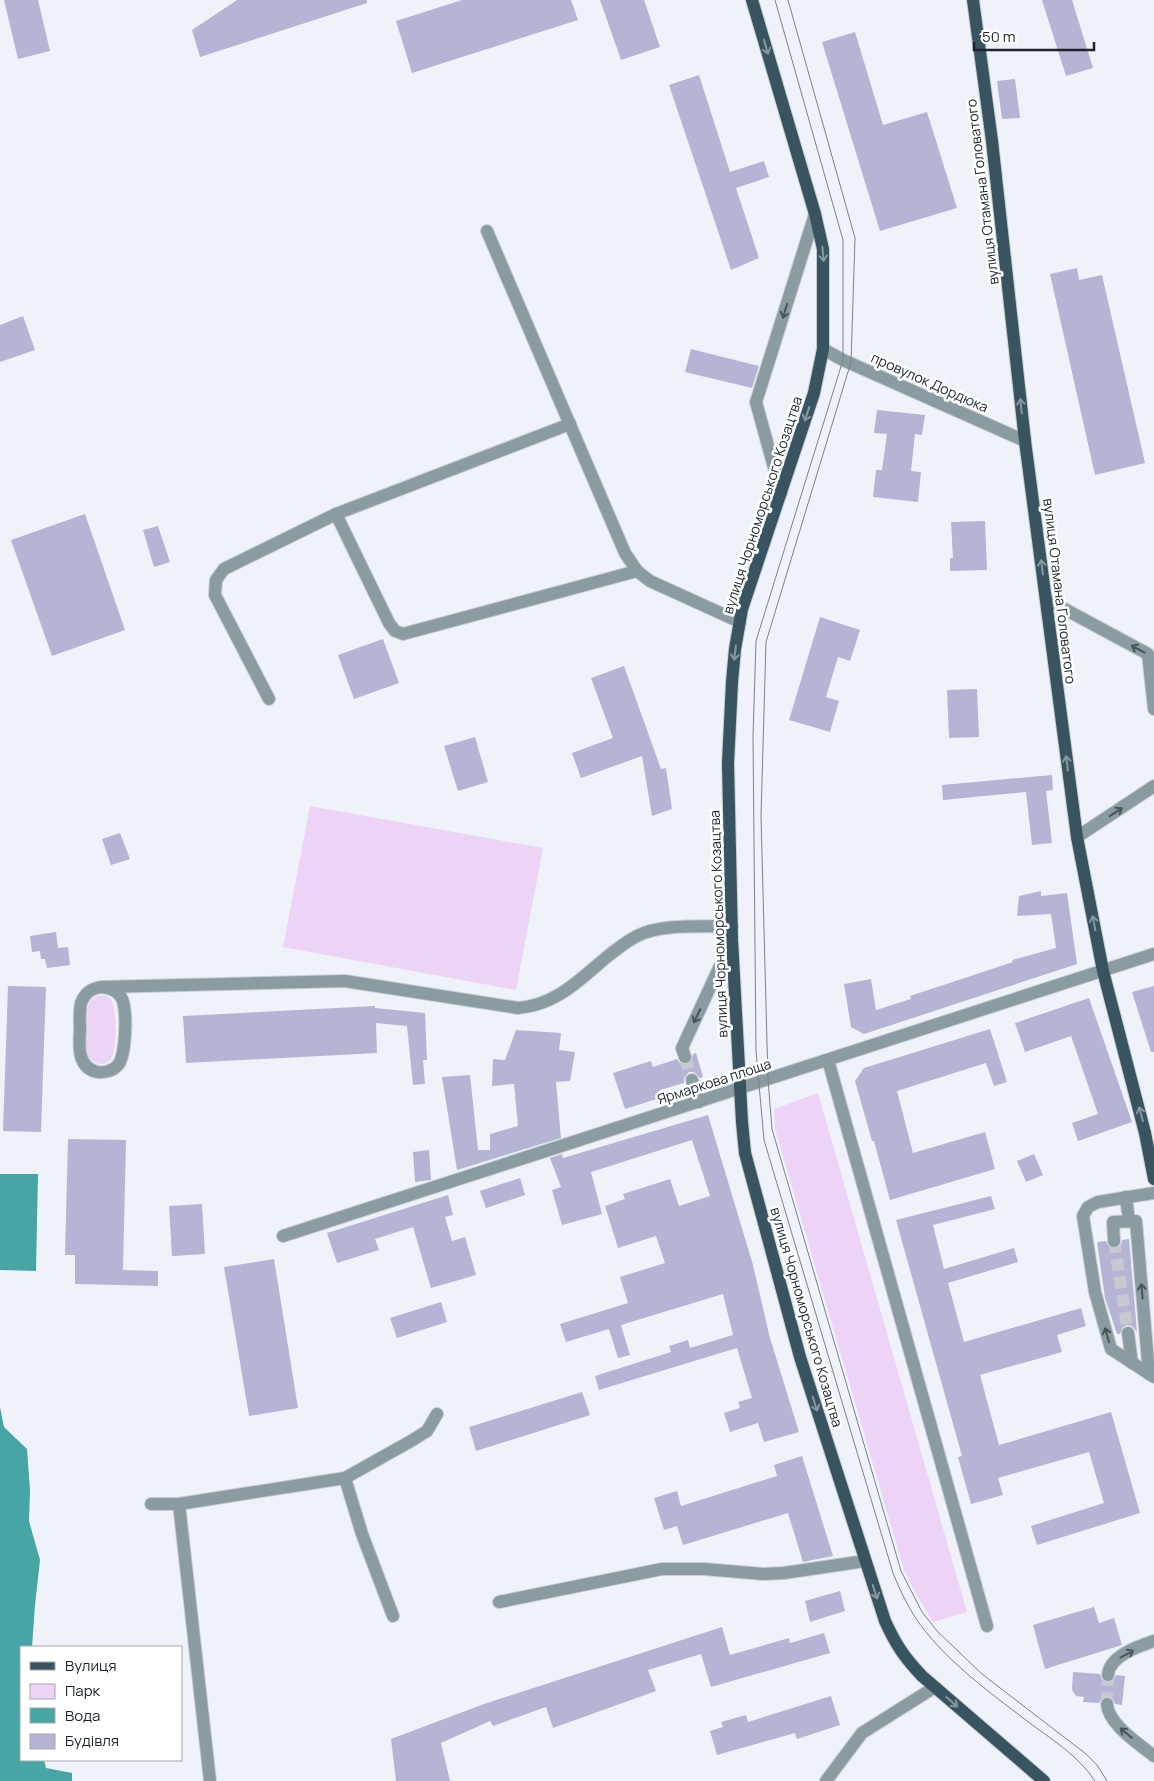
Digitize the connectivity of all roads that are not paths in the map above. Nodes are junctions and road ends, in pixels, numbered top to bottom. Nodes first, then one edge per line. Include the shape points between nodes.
1 (752, 0) edge
2 (973, 0) edge
3 (815, 214) junction
4 (487, 231) dead end
5 (823, 349) junction
6 (570, 424) junction
7 (1025, 441) junction
8 (781, 493) junction
9 (336, 514) junction
10 (637, 571) junction
11 (1046, 599) junction
12 (740, 622) junction
13 (269, 699) dead end
14 (1154, 709) edge
15 (1154, 786) edge
16 (1077, 837) junction
17 (732, 926) junction
18 (732, 940) junction
19 (1154, 954) edge
20 (1103, 971) junction
21 (102, 986) junction
22 (685, 1057) tunnel mouth
23 (828, 1060) junction
24 (692, 1080) tunnel mouth
25 (740, 1088) junction
26 (699, 1102) junction
27 (1154, 1179) edge
28 (1154, 1193) edge
29 (1126, 1197) junction
30 (1129, 1221) junction
31 (282, 1236) dead end
32 (1114, 1241) tunnel mouth
33 (1128, 1333) tunnel mouth
34 (1132, 1363) junction
35 (1152, 1376) edge
36 (437, 1414) dead end
37 (345, 1478) junction
38 (151, 1504) dead end
39 (179, 1504) junction
40 (865, 1561) junction
41 (499, 1602) dead end
42 (393, 1616) dead end
43 (987, 1626) dead end
44 (1154, 1641) edge
45 (1108, 1675) tunnel mouth
46 (935, 1687) junction
47 (1107, 1704) tunnel mouth
48 (1154, 1756) edge
49 (210, 1781) edge
50 (826, 1781) edge
51 (1044, 1781) edge

1 -> 3 main road, вулиця Чорноморського Козацтва
7 -> 2 main road, вулиця Отамана Головатого
3 -> 5 main road, вулиця Чорноморського Козацтва via 823,249
3 -> 8 street via 756,402
4 - 6 street
5 - 7 street, провулок Дордюка
5 -> 8 main road, вулиця Чорноморського Козацтва via 814,393
6 - 9 street
6 - 10 street via 625,552
11 -> 7 main road, вулиця Отамана Головатого
8 - 12 main road, вулиця Чорноморського Козацтва
9 - 10 street via 389,623 395,631 403,634
9 - 13 street via 224,569 216,580 215,595
10 - 12 street via 650,581
14 -> 11 street via 1148,654
16 -> 11 main road, вулиця Отамана Головатого
12 -> 17 main road, вулиця Чорноморського Козацтва via 732,682 728,763
16 -> 15 street
20 -> 16 main road, вулиця Отамана Головатого
17 - 18 main road, вулиця Чорноморського Козацтва
17 - 21 street via 671,928 638,936 561,995 533,1007 518,1008 345,981
18 -> 22 street via 682,1048
18 - 25 main road, вулиця Чорноморського Козацтва
19 - 20 street, Ярмаркова площа
20 - 23 street, Ярмаркова площа
27 -> 20 main road, вулиця Отамана Головатого
21 - 21 street via 89,991 81,1003 79,1051 89,1069 103,1072 117,1066 124,1053 124,1004 121,997
23 - 25 street, Ярмаркова площа
23 - 43 street
24 - 26 street
25 - 26 street, Ярмаркова площа
25 -> 40 main road, вулиця Чорноморського Козацтва via 745,1153 800,1357
26 - 31 street, Ярмаркова площа
28 - 29 street
29 - 30 street
34 -> 29 street via 1111,1349 1094,1292 1083,1216 1088,1207 1098,1202
30 - 32 street via 1113,1222
35 -> 30 street via 1136,1221
33 - 34 street
34 - 35 street
36 - 37 street via 427,1430
37 - 39 street
37 - 42 street
38 - 39 street
39 - 49 street
40 - 41 street via 777,1574 662,1569
40 -> 46 main road, вулиця Чорноморського Козацтва via 896,1644 904,1657
45 -> 44 street via 1114,1661
46 - 50 street via 862,1733
46 -> 51 main road, вулиця Чорноморського Козацтва
48 -> 47 street via 1119,1726 1111,1717

